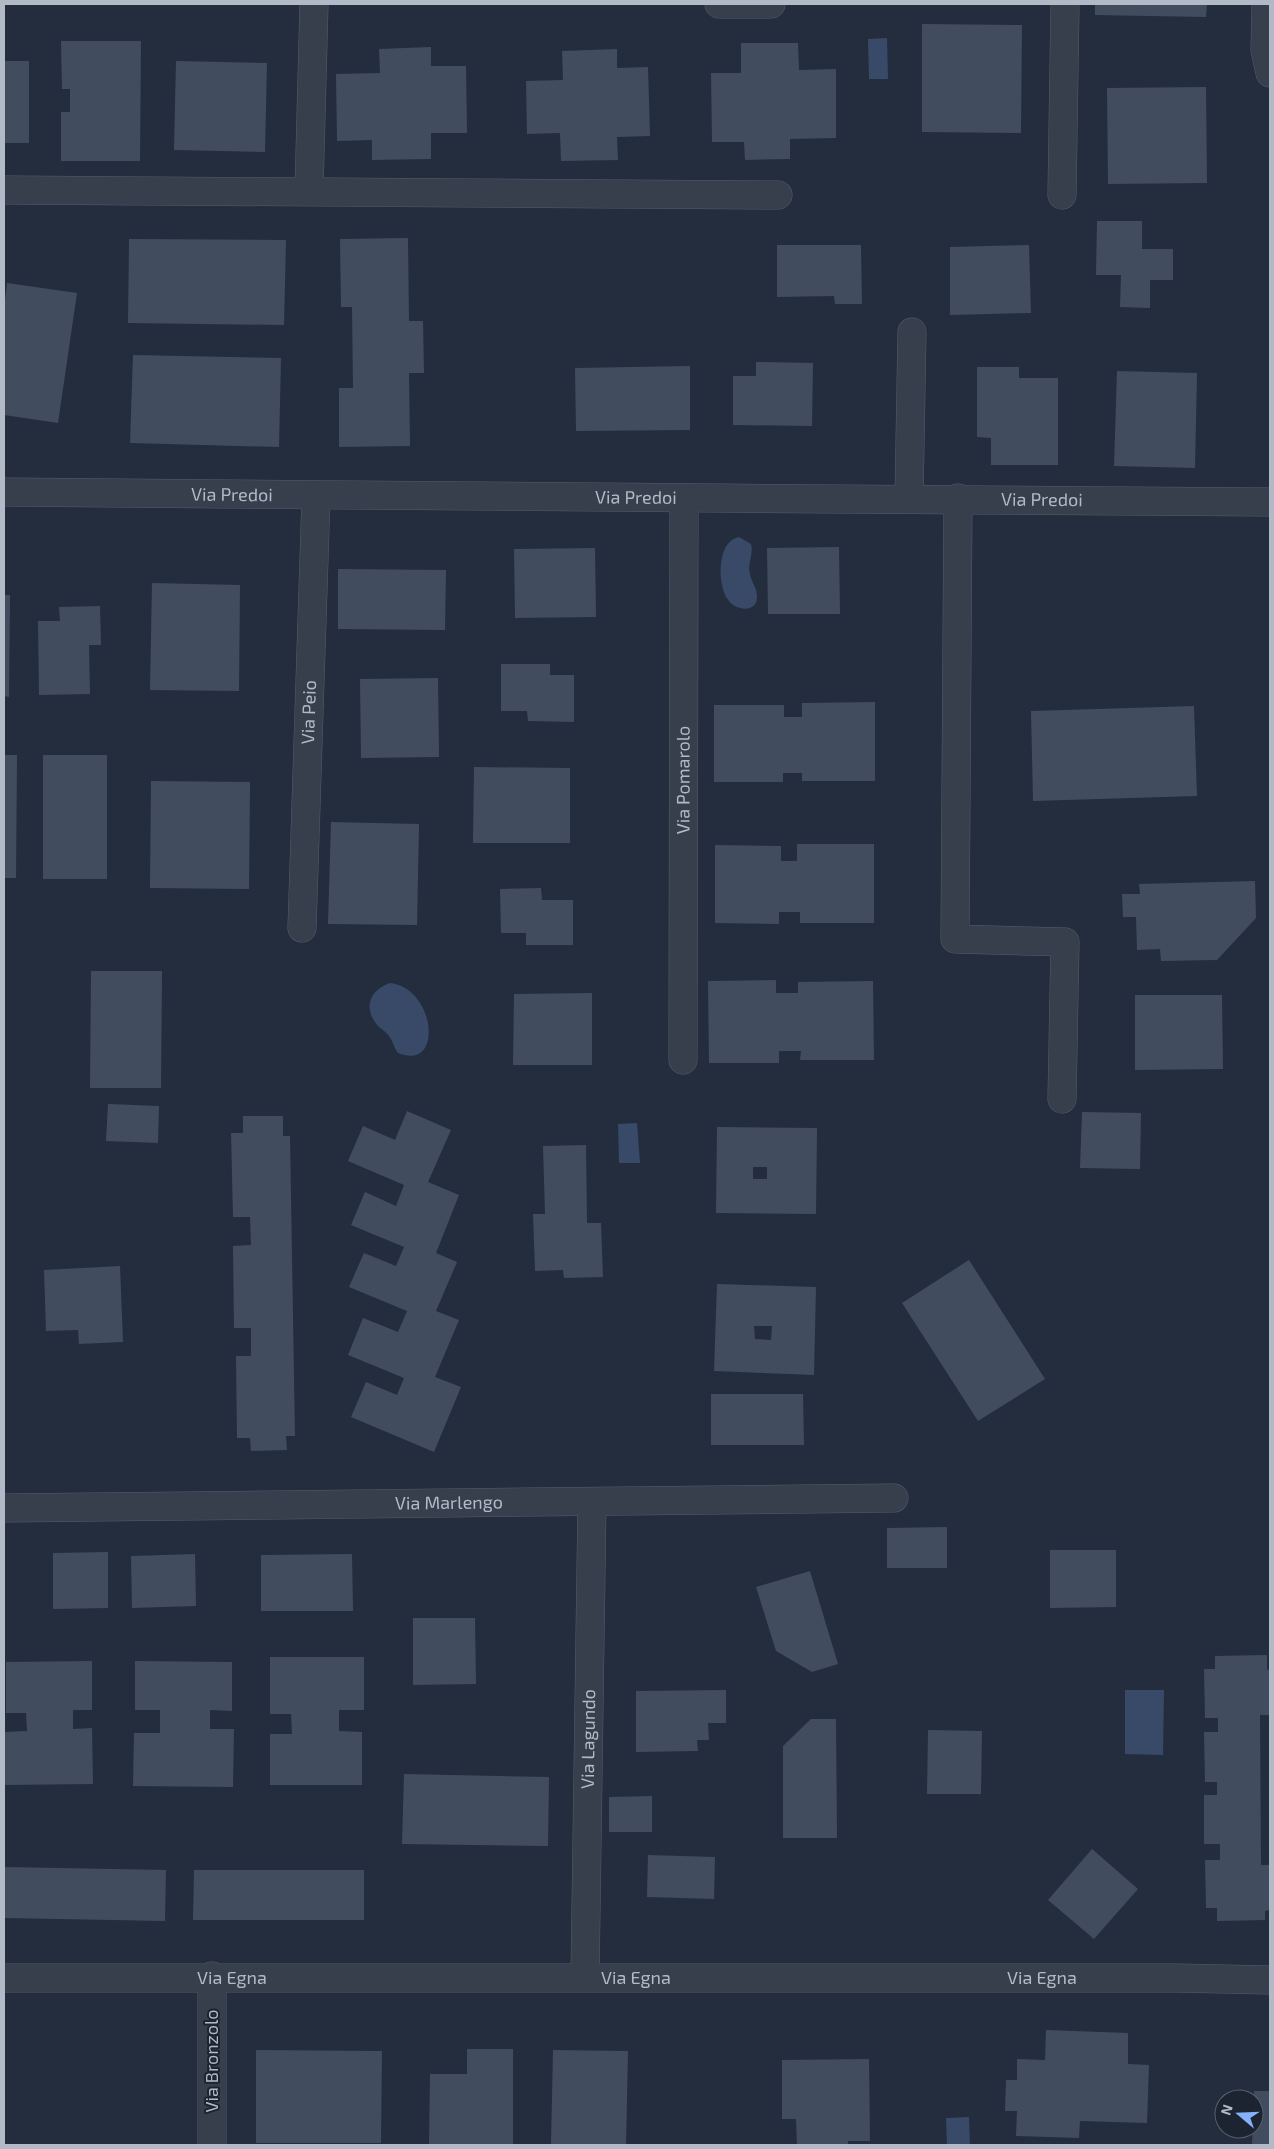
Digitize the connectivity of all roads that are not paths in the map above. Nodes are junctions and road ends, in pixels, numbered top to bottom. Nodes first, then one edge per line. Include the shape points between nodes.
1 (314, 4) edge
2 (719, 4) edge
3 (771, 4) edge
4 (1065, 4) edge
5 (1266, 4) edge
6 (1270, 74) edge
7 (4, 190) edge
8 (310, 191) junction
9 (778, 195) dead end
10 (1062, 195) dead end
11 (912, 332) dead end
12 (4, 492) edge
13 (316, 497) junction
14 (958, 498) junction
15 (684, 499) junction
16 (909, 499) junction
17 (1270, 502) edge
18 (302, 928) dead end
19 (683, 1060) dead end
20 (1062, 1099) dead end
21 (894, 1498) dead end
22 (592, 1502) junction
23 (4, 1508) edge
24 (212, 1976) junction
25 (586, 1977) junction
26 (4, 1978) edge
27 (1270, 1980) edge
28 (212, 2145) edge

1 - 8 street
2 - 3 street
4 - 10 street
5 - 6 street via 1265,50
7 - 8 street
8 - 9 street
11 - 16 street
12 - 13 street, Via Predoi
13 - 15 street, Via Predoi
13 - 18 street, Via Peio
14 - 16 street, Via Predoi
14 - 17 street, Via Predoi
14 - 20 street via 955,939 1065,942
15 - 16 street, Via Predoi
15 - 19 street, Via Pomarolo
21 - 22 street, Via Marlengo
22 - 23 street, Via Marlengo
22 - 25 street, Via Lagundo
24 - 25 street, Via Egna
24 - 26 street, Via Egna
24 - 28 street, Via Bronzolo
25 - 27 street, Via Egna

